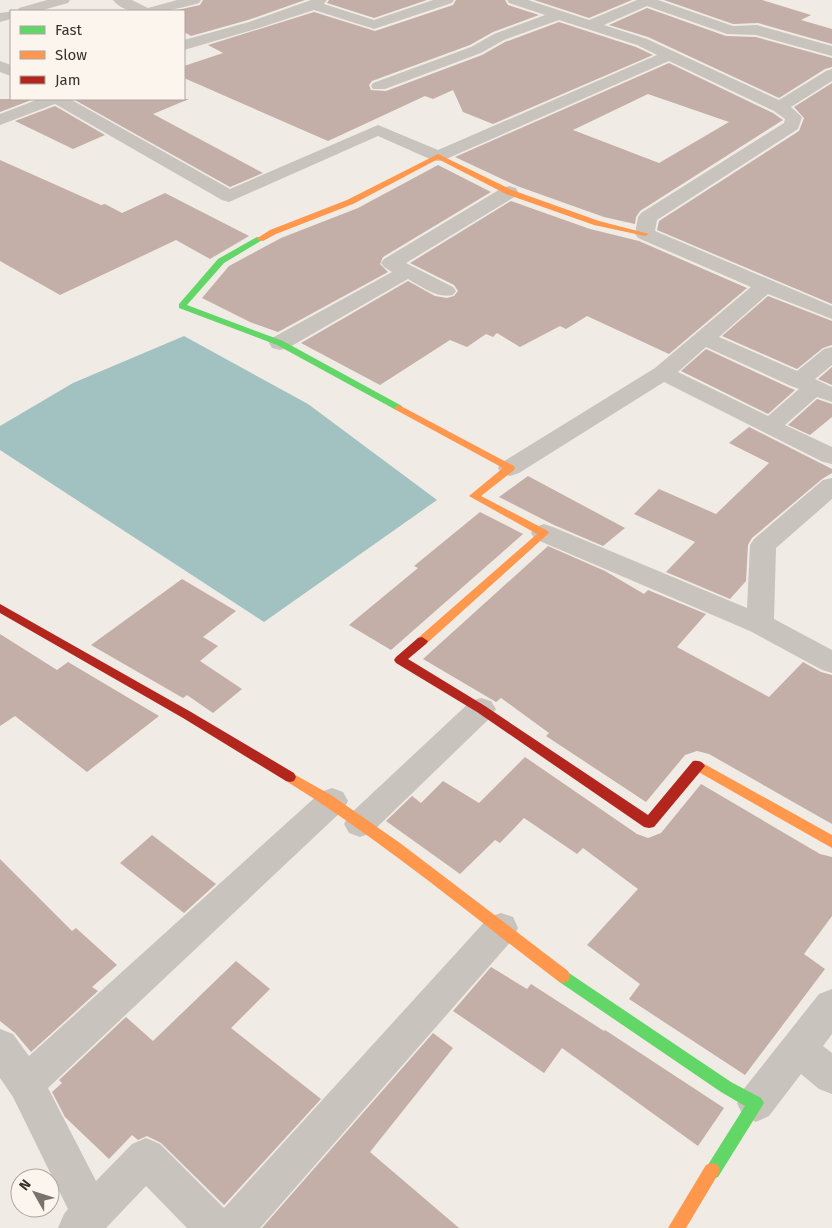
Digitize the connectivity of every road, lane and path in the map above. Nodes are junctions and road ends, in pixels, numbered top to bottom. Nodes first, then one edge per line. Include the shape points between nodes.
1 (63, 0) edge
2 (120, 0) edge
3 (194, 0) edge
4 (447, 0) edge
5 (514, 0) edge
6 (648, 0) edge
7 (317, 3) edge
8 (28, 10) edge
9 (142, 10) edge
10 (156, 10) edge
11 (558, 15) junction
12 (590, 25) junction
13 (185, 45) edge
14 (832, 51) edge
15 (669, 55) junction
16 (830, 76) edge
17 (379, 86) dead end
18 (50, 100) edge
19 (60, 100) edge
20 (780, 107) junction
21 (0, 120) edge
22 (438, 156) junction
23 (509, 192) junction
24 (645, 234) junction
25 (408, 271) junction
26 (766, 286) junction
27 (446, 291) dead end
28 (832, 313) edge
29 (704, 338) junction
30 (280, 343) junction
31 (832, 354) edge
32 (664, 373) junction
33 (815, 388) edge
34 (770, 426) junction
35 (832, 457) edge
36 (510, 468) junction
37 (832, 486) edge
38 (544, 533) junction
39 (0, 608) edge
40 (760, 624) junction
41 (832, 663) edge
42 (481, 709) junction
43 (332, 801) junction
44 (360, 824) junction
45 (832, 842) edge
46 (501, 928) junction
47 (832, 1006) edge
48 (0, 1046) edge
49 (798, 1049) junction
50 (832, 1076) edge
51 (26, 1084) junction
52 (756, 1103) junction
53 (85, 1221) edge
54 (216, 1228) edge
55 (233, 1228) edge
56 (676, 1228) edge

1 - 8 street
2 - 9 street
3 - 10 street
4 - 7 street via 374,25
5 - 11 street
6 - 12 street
6 - 14 street via 732,31 757,30
7 - 13 street
11 - 12 street
11 - 17 street
12 - 15 street via 642,42
15 - 20 street
15 - 22 street
16 - 20 street
18 - 21 street
19 - 22 street via 229,196 378,130
20 - 24 street via 794,117 792,126 648,217
22 - 23 street
22 - 30 street via 350,202 273,232 221,260 182,306
23 - 24 street via 597,223
23 - 25 street via 391,263
24 - 26 street
25 - 27 street
25 - 30 street
26 - 28 street
26 - 29 street
29 - 32 street
29 - 33 street
30 - 36 street
31 - 33 street
32 - 34 street
32 - 36 street
33 - 34 street
34 - 35 street
36 - 38 street via 474,496
37 - 40 street via 763,545
38 - 40 street
38 - 42 street via 400,660
39 - 43 street
40 - 41 street
42 - 44 street
42 - 45 street via 648,823 697,765
43 - 44 street
43 - 51 street
44 - 46 street
46 - 52 street via 532,954 645,1034
46 - 55 street
47 - 49 street
48 - 51 street
49 - 50 street
49 - 52 street
51 - 53 street
52 - 56 street
53 - 54 street via 146,1158

